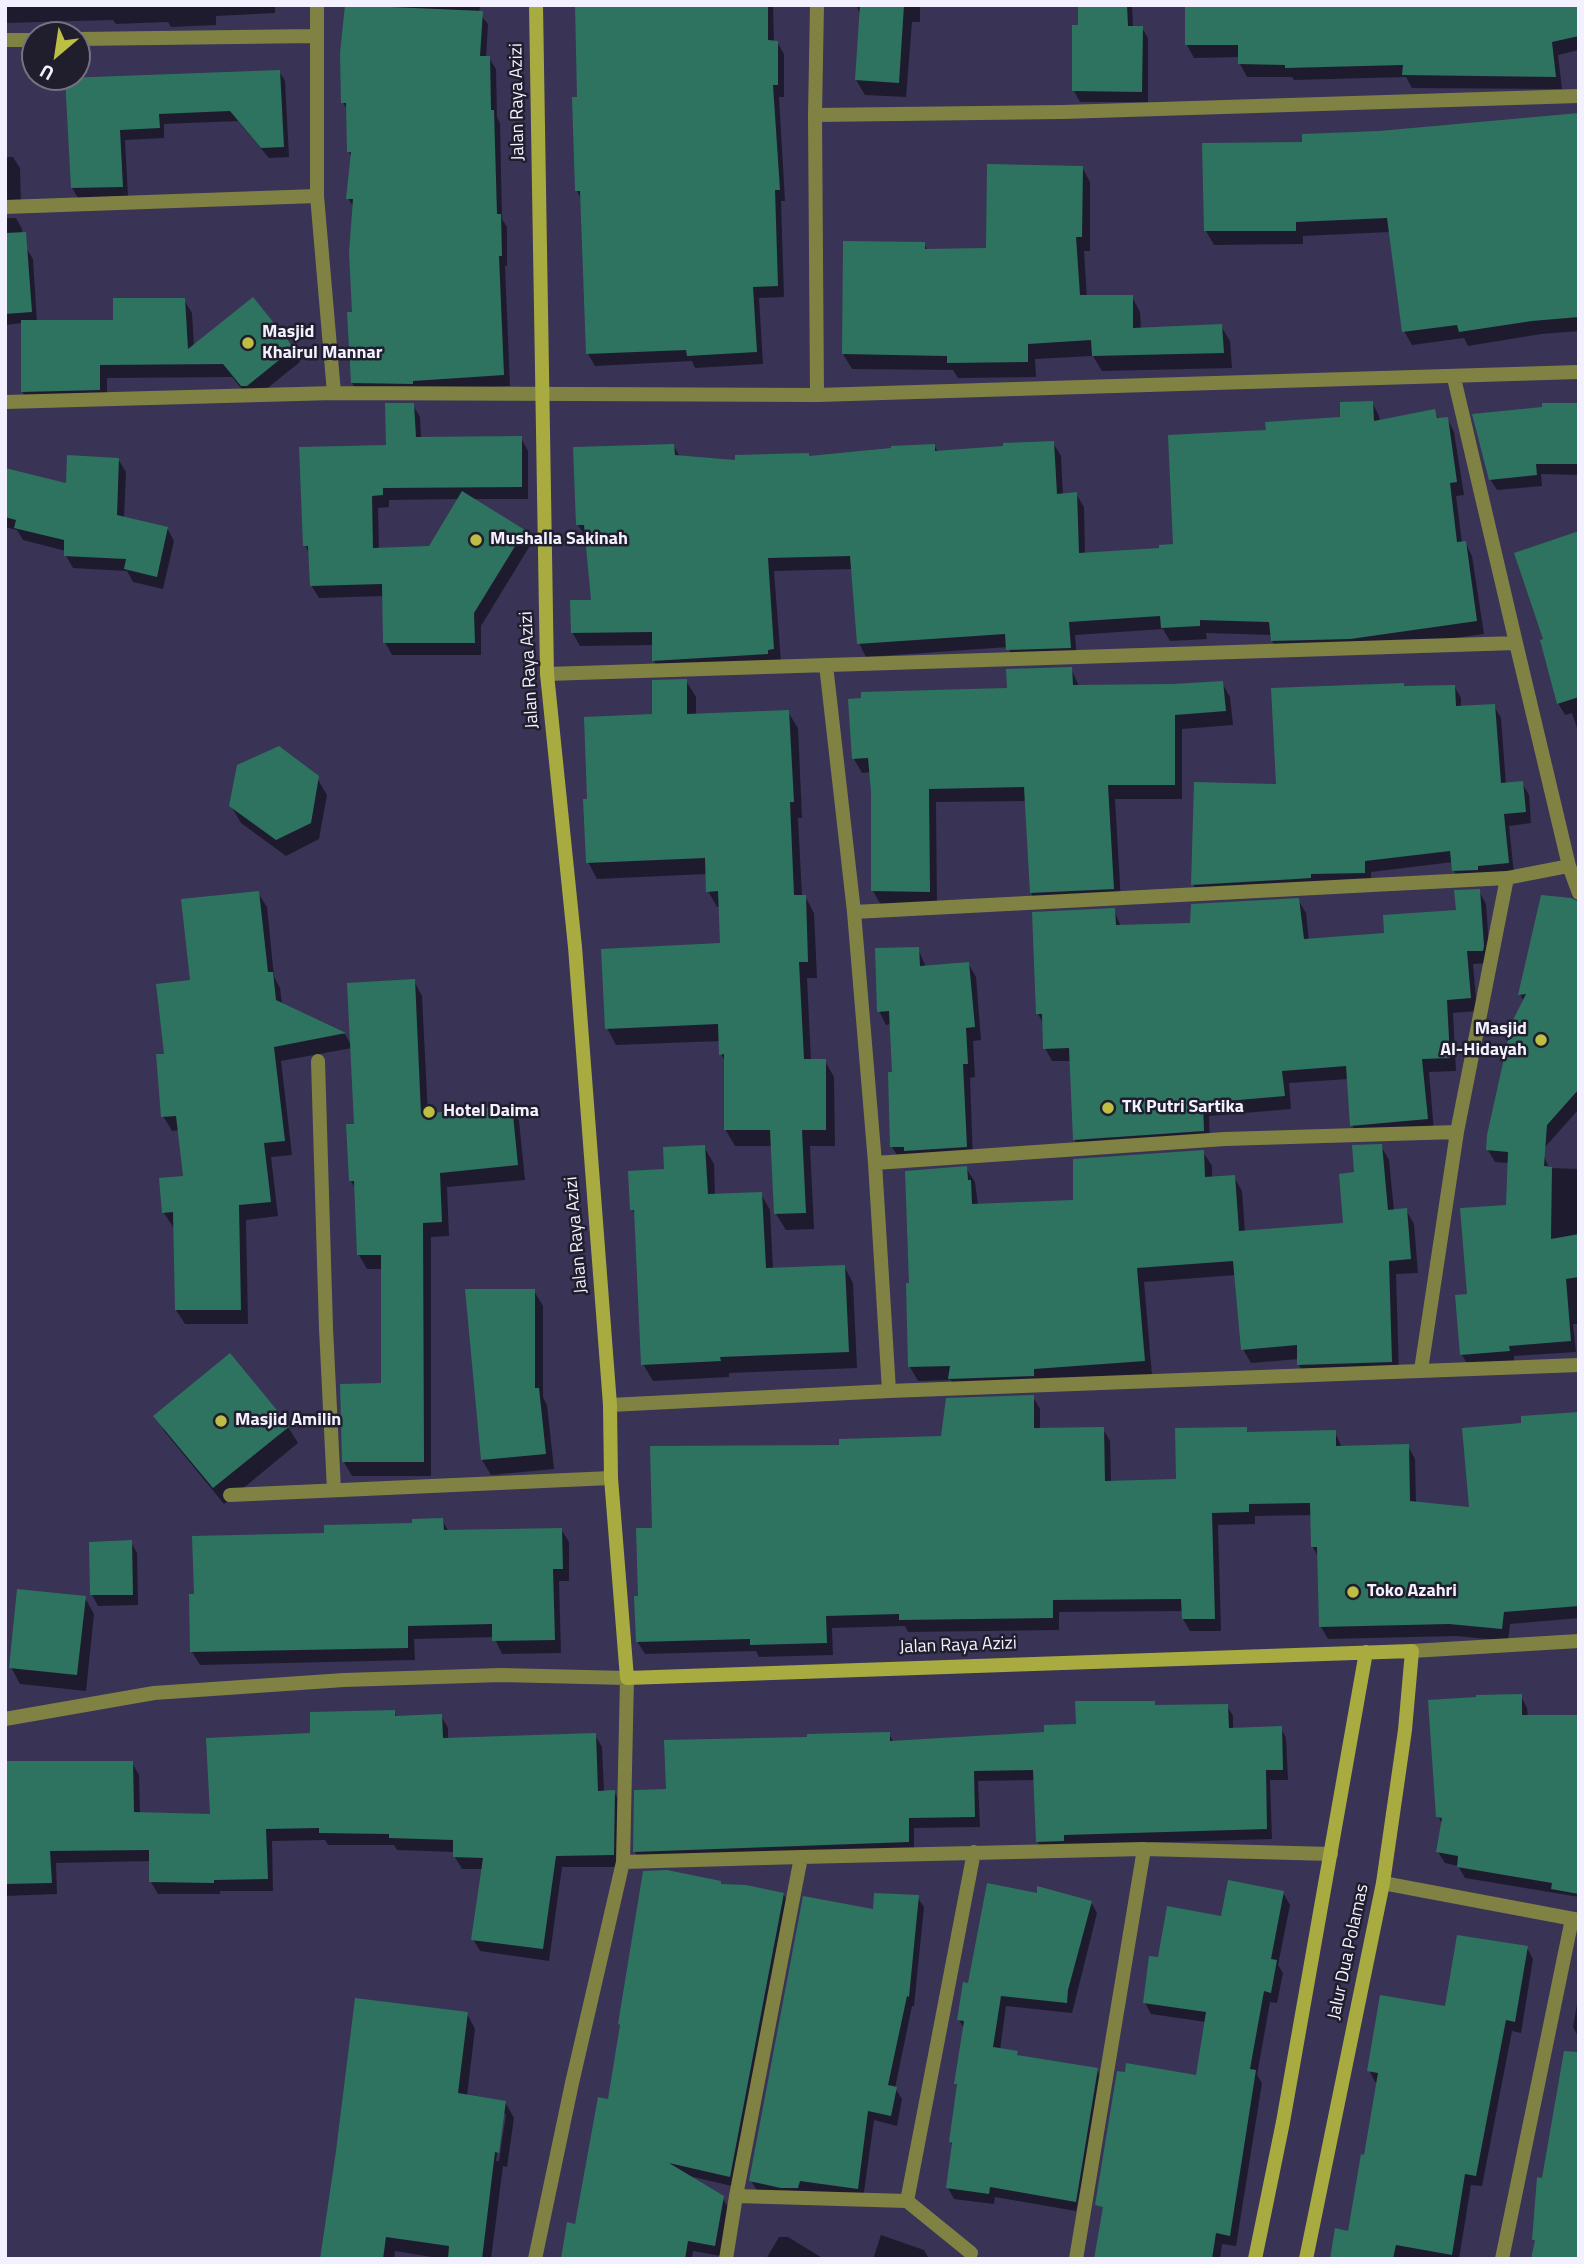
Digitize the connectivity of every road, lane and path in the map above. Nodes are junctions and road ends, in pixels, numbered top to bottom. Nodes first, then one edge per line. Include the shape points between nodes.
1 (317, 5) edge
2 (536, 5) edge
3 (817, 5) edge
4 (316, 36) junction
5 (91, 39) edge
6 (1579, 96) edge
7 (815, 115) junction
8 (317, 196) junction
9 (5, 207) edge
10 (1579, 372) edge
11 (1454, 378) junction
12 (334, 393) junction
13 (542, 394) junction
14 (817, 395) junction
15 (5, 402) edge
16 (1516, 643) junction
17 (826, 665) junction
18 (547, 674) junction
19 (1569, 866) junction
20 (1507, 878) junction
21 (1579, 893) edge
22 (854, 912) junction
23 (318, 1061) dead end
24 (1457, 1132) junction
25 (875, 1163) junction
26 (1579, 1365) edge
27 (1421, 1370) junction
28 (890, 1391) junction
29 (610, 1405) junction
30 (611, 1478) junction
31 (334, 1490) junction
32 (230, 1494) dead end
33 (1579, 1641) edge
34 (1412, 1651) junction
35 (1366, 1652) junction
36 (627, 1678) junction
37 (5, 1718) edge
38 (1144, 1849) junction
39 (974, 1852) junction
40 (1331, 1854) junction
41 (802, 1857) junction
42 (623, 1862) junction
43 (1383, 1883) junction
44 (1575, 1919) edge
45 (736, 2196) junction
46 (907, 2201) junction
47 (971, 2253) dead end
48 (535, 2259) edge
49 (726, 2259) edge
50 (1076, 2259) edge
51 (1255, 2259) edge
52 (1306, 2259) edge
53 (1502, 2259) edge

1 - 4 street
2 - 13 street, Jalan Raya Azizi
3 - 7 street
4 - 5 street
4 - 8 street
6 - 7 street
7 - 14 street
8 - 9 street
8 - 12 street
10 - 11 street
11 - 14 street
11 - 16 street
12 - 13 street
12 - 15 street
13 - 14 street
13 - 18 street, Jalan Raya Azizi
16 - 17 street
16 - 19 street
17 - 18 street
17 - 22 street
18 - 29 street, Jalan Raya Azizi via 575,947
19 - 20 street
19 - 21 street
20 - 22 street
20 - 24 street
22 - 25 street
23 - 31 street
24 - 25 street via 1225,1139
24 - 27 street
25 - 28 street
26 - 27 street
27 - 28 street
28 - 29 street
29 - 30 street, Jalan Raya Azizi
30 - 31 street
30 - 36 street, Jalan Raya Azizi
31 - 32 street
33 - 34 street
34 - 35 street, Jalan Raya Azizi
34 - 43 street, Jalur Dua Polamas
35 - 36 street, Jalan Raya Azizi
35 - 40 street, Jalur Dua Polamas
36 - 37 street via 500,1675 262,1685 154,1693
36 - 42 street
38 - 39 street
38 - 40 street
38 - 50 street
39 - 41 street
39 - 46 street
40 - 51 street, Jalur Dua Polamas
41 - 42 street
41 - 45 street
42 - 48 street
43 - 44 street
43 - 52 street, Jalur Dua Polamas
44 - 53 street
45 - 46 street
45 - 49 street
46 - 47 street

